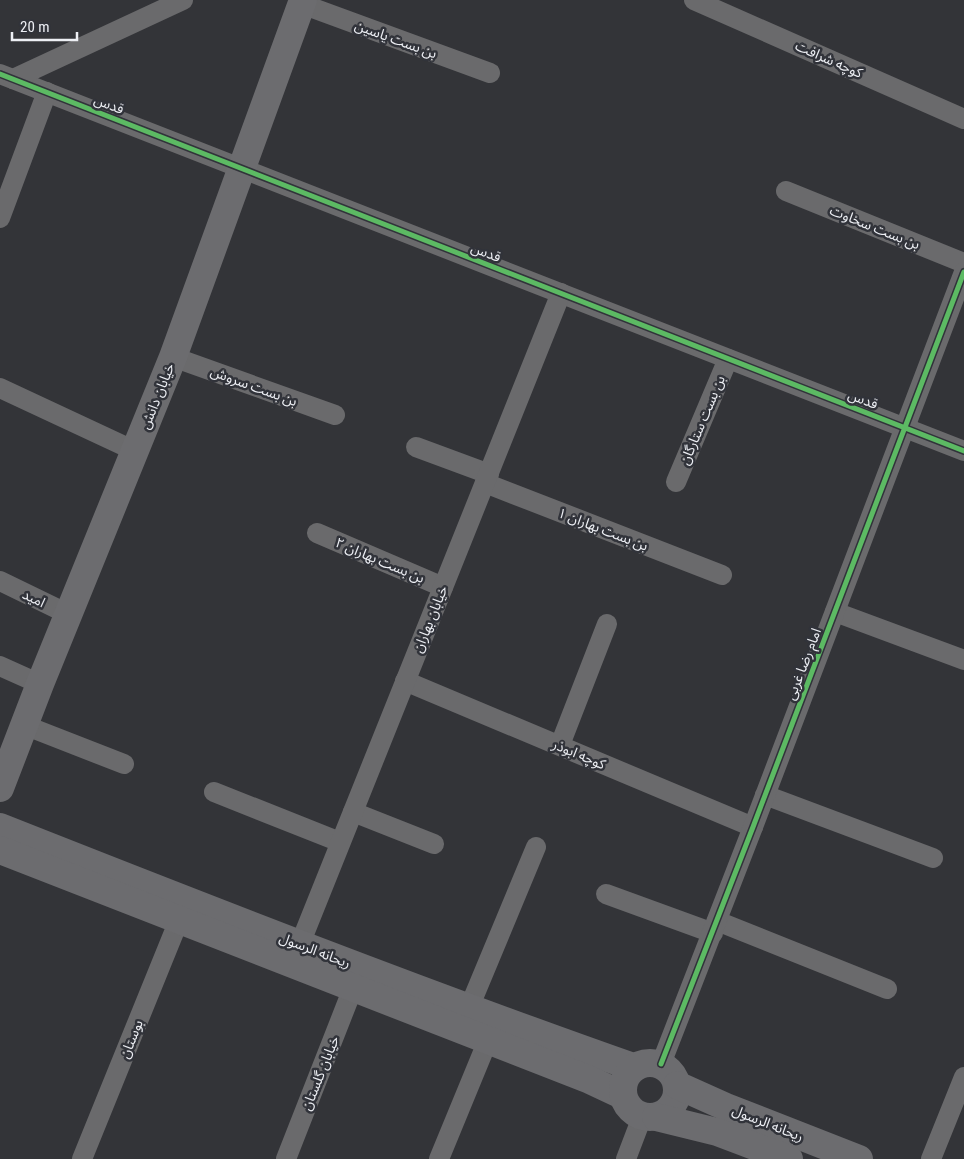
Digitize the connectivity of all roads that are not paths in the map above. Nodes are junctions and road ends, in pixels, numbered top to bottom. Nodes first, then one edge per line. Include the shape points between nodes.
1 (183, 0) edge
2 (694, 0) edge
3 (302, 2) edge
4 (490, 73) dead end
5 (6, 76) edge
6 (47, 92) junction
7 (964, 119) edge
8 (242, 169) junction
9 (786, 190) dead end
10 (0, 218) edge
11 (964, 263) edge
12 (964, 272) edge
13 (561, 294) junction
14 (959, 297) edge
15 (173, 357) junction
16 (728, 359) junction
17 (0, 388) edge
18 (336, 414) dead end
19 (905, 428) junction
20 (416, 447) dead end
21 (135, 451) junction
22 (964, 451) edge
23 (487, 478) junction
24 (676, 482) dead end
25 (317, 533) dead end
26 (722, 575) dead end
27 (0, 581) edge
28 (443, 586) junction
29 (835, 612) junction
30 (68, 614) junction
31 (607, 624) dead end
32 (964, 660) edge
33 (0, 666) edge
34 (405, 681) junction
35 (40, 684) junction
36 (24, 725) junction
37 (560, 745) junction
38 (124, 764) dead end
39 (0, 788) edge
40 (214, 792) dead end
41 (765, 795) junction
42 (353, 812) junction
43 (0, 827) edge
44 (753, 827) junction
45 (340, 842) junction
46 (434, 844) dead end
47 (536, 847) dead end
48 (0, 850) edge
49 (933, 858) dead end
50 (606, 894) dead end
51 (179, 920) junction
52 (715, 927) junction
53 (300, 944) junction
54 (353, 988) junction
55 (887, 989) dead end
56 (469, 1008) junction
57 (488, 1040) junction
58 (633, 1067) junction
59 (669, 1075) junction
60 (964, 1077) edge
61 (622, 1095) junction
62 (649, 1117) junction
63 (82, 1159) edge
64 (286, 1159) edge
65 (438, 1159) edge
66 (626, 1159) edge
67 (788, 1159) edge
68 (859, 1159) edge
69 (930, 1159) edge

1 - 5 street
2 - 7 street, کوچه شرافت
3 - 4 street, بن بست یاسین
3 - 8 street, خیابان دانش
5 - 6 street, قدس
6 - 8 street, قدس
6 - 10 street
8 - 13 street, قدس
8 - 15 street, خیابان دانش
9 - 11 street, بن بست سخاوت
12 - 14 street, امام رضا غربی
13 - 16 street, قدس
13 - 23 street, خیابان بهاران
14 - 19 street, امام رضا غربی
15 - 18 street, بن بست سروش
15 - 21 street, خیابان دانش
16 - 19 street, قدس
16 - 24 street, بن بست ستارگان
17 - 21 street
19 - 22 street, قدس
19 - 29 street, امام رضا غربی
20 - 23 street, بن بست بهاران ۱
21 - 30 street, خیابان دانش
23 - 26 street, بن بست بهاران ۱
23 - 28 street, خیابان بهاران
25 - 28 street, بن بست بهاران ۲
27 - 30 street, امید
28 - 34 street, خیابان بهاران
29 - 32 street
29 - 41 street, امام رضا غربی
30 - 35 street, خیابان دانش
31 - 37 street
33 - 35 street
34 - 37 street, کوچه ابوذر
34 - 42 street, خیابان بهاران
35 - 36 street, خیابان دانش
36 - 38 street
36 - 39 street, خیابان دانش
37 - 44 street, کوچه ابوذر
40 - 45 street
41 - 44 street, امام رضا غربی
41 - 49 street
42 - 45 street, خیابان بهاران
42 - 46 street
43 - 53 street, ریحانه الرسول
44 - 52 street, امام رضا غربی
45 - 53 street, خیابان بهاران
47 - 56 street
48 - 51 street, ریحانه الرسول
50 - 52 street
51 - 54 street, ریحانه الرسول
51 - 63 street, بوستان
52 - 55 street
52 - 59 street, امام رضا غربی
53 - 56 street, ریحانه الرسول
54 - 57 street, ریحانه الرسول
54 - 64 street, خیابان گلستان
56 - 58 street, ریحانه الرسول
57 - 61 street, ریحانه الرسول
57 - 65 street
58 - 59 street via 647,1062
58 - 61 street via 624,1079
59 - 62 street via 676,1099 668,1110
59 - 68 street, ریحانه الرسول via 726,1106
60 - 69 street
61 - 62 street via 629,1109
62 - 66 street
62 - 67 street, ریحانه الرسول via 718,1132

